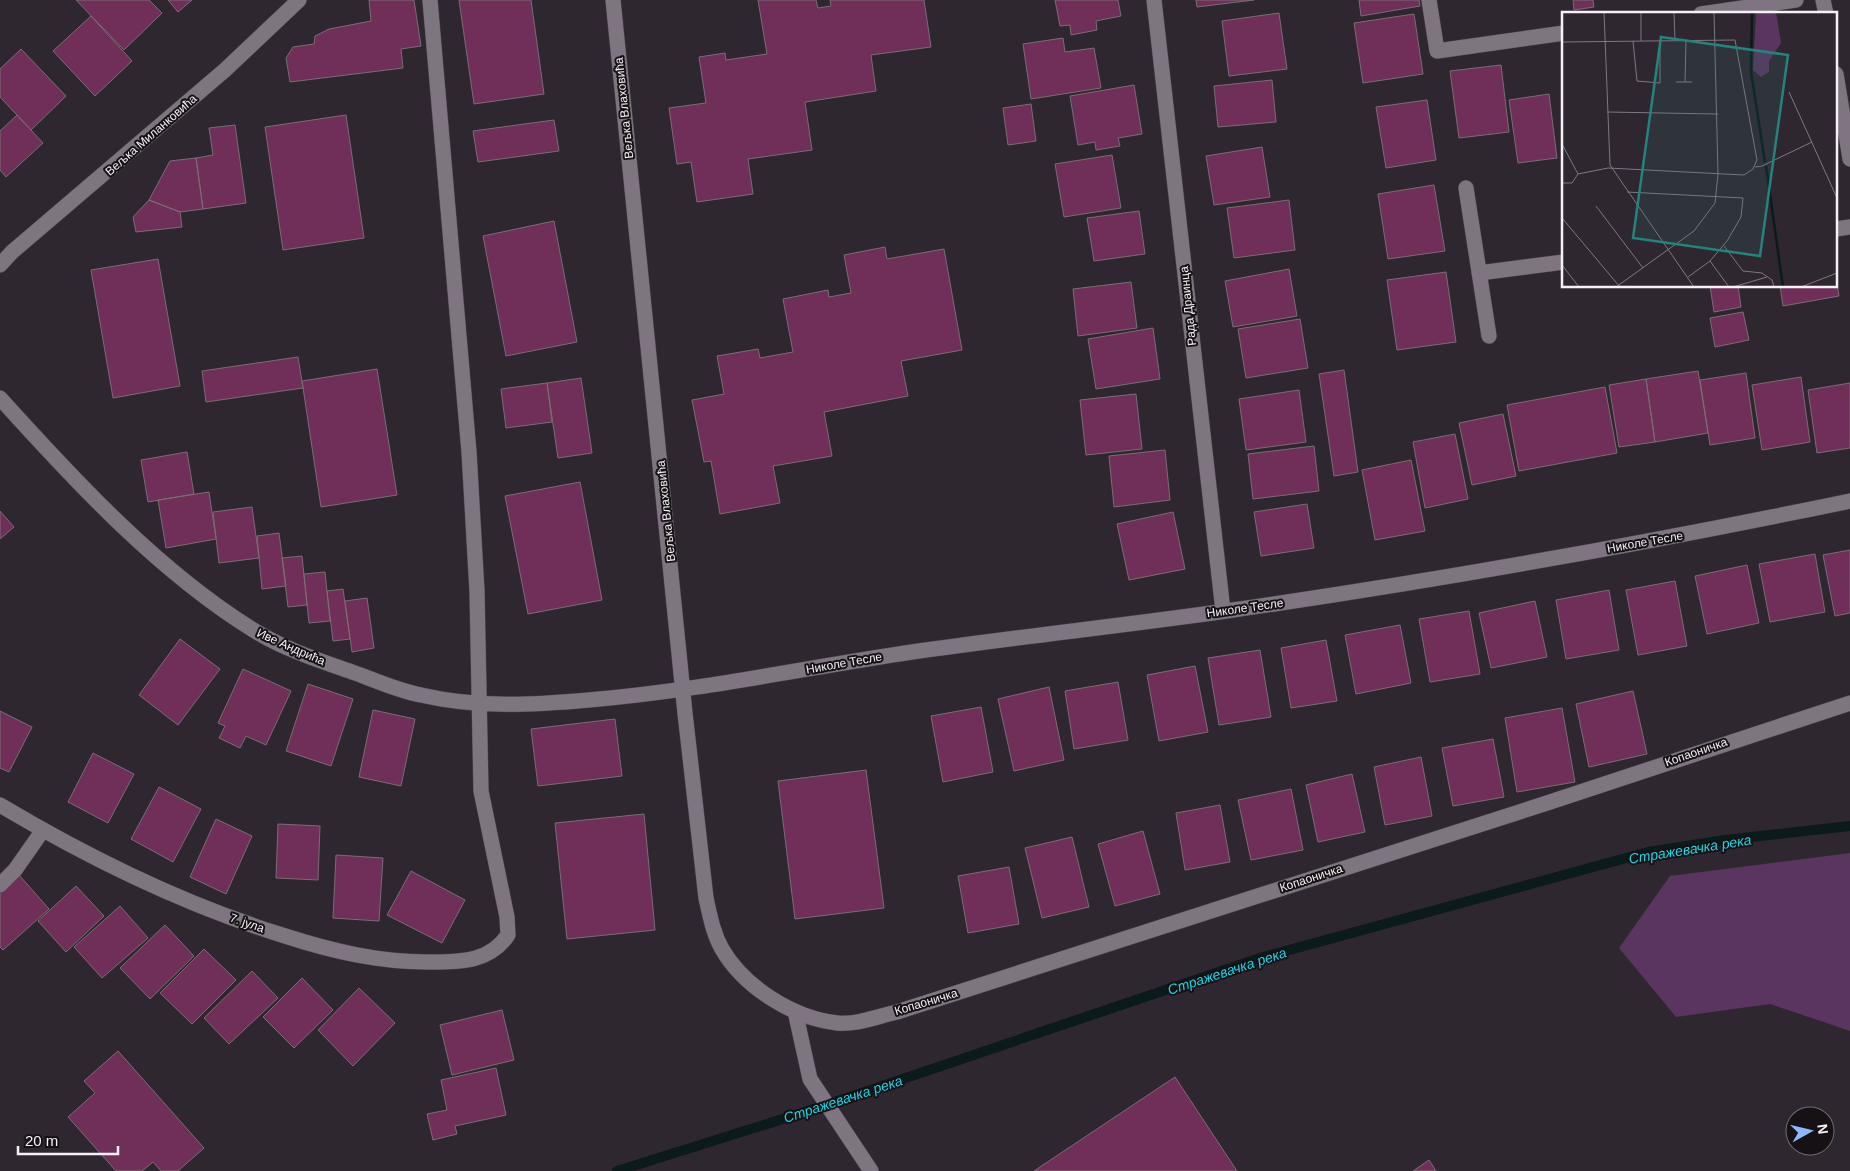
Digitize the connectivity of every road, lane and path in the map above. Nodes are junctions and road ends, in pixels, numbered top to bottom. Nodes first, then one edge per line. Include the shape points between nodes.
1 (299, 0) edge
2 (430, 0) edge
3 (613, 0) edge
4 (1154, 0) edge
5 (1429, 0) edge
6 (1796, 0) edge
7 (1715, 12) edge
8 (1562, 33) edge
9 (1838, 83) edge
10 (1848, 130) edge
11 (1850, 159) edge
12 (1466, 188) dead end
13 (1562, 262) edge
14 (0, 266) edge
15 (1479, 272) junction
16 (1489, 336) dead end
17 (0, 398) edge
18 (1850, 502) edge
19 (1223, 612) junction
20 (683, 690) junction
21 (637, 696) joint
22 (1850, 703) edge
23 (478, 704) junction
24 (0, 805) edge
25 (43, 830) junction
26 (0, 885) edge
27 (772, 998) joint
28 (795, 1011) junction
29 (871, 1171) edge

1 - 14 street, Вељка Миланковића via 225,70 12,252
2 - 23 street via 470,452
3 - 20 street, Вељка Влаховића
4 - 19 street, Рада Драинца
5 - 8 street via 1437,51
6 - 7 street
9 - 10 street
10 - 11 street
12 - 15 street
13 - 15 street
15 - 16 street
17 - 23 street, Иве Андрића via 145,546 194,587 258,633 389,686
18 - 19 street, Николе Тесле via 1488,570
19 - 20 street, Николе Тесле via 927,650
20 - 21 street, Николе Тесле
20 - 27 street, Вељка Влаховића via 700,857 712,926 722,949 734,965
21 - 23 street, Иве Андрића via 549,703
22 - 28 street, Копаоничка via 897,1012 838,1023
23 - 25 street, 7. јула via 481,791 508,935 491,954 463,962 388,962 322,947 245,924 184,900
24 - 25 street, 7. јула
25 - 26 street via 15,870
27 - 28 street, Копаоничка
28 - 29 street via 810,1079

